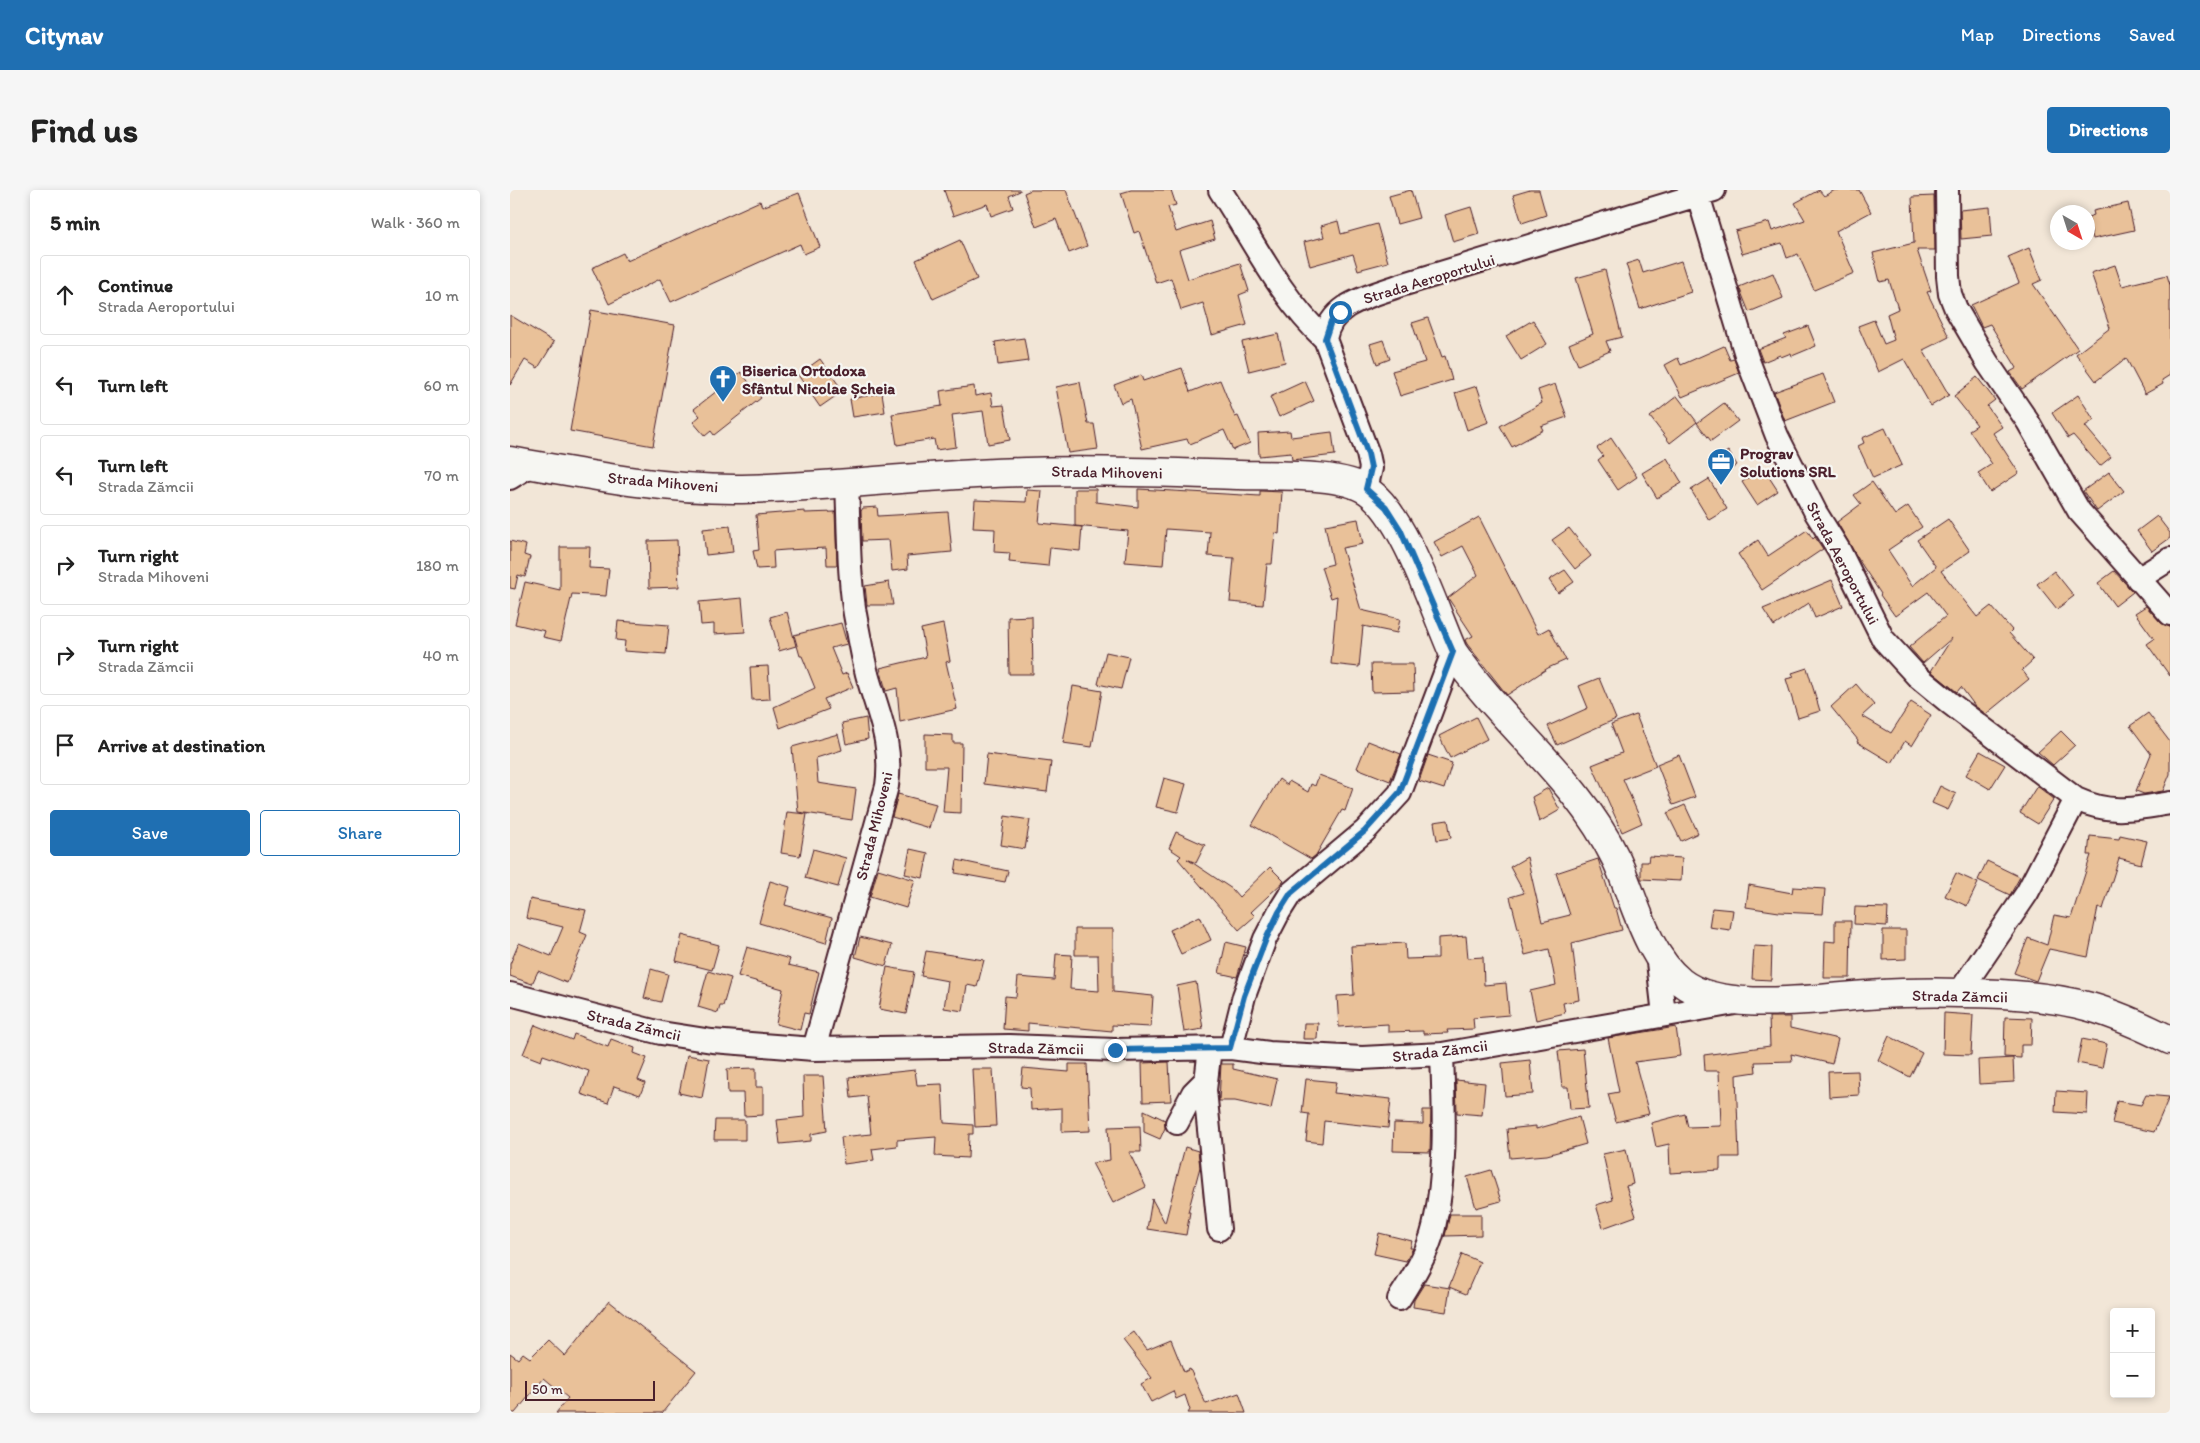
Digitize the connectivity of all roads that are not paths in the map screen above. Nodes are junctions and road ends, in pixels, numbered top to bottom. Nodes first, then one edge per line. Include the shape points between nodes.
1 (1220, 190) edge
2 (1947, 190) edge
3 (1706, 192) edge
4 (1325, 339) junction
5 (517, 468) edge
6 (847, 483) junction
7 (1366, 489) junction
8 (2170, 558) edge
9 (2138, 579) junction
10 (2170, 614) edge
11 (1453, 652) junction
12 (2076, 799) junction
13 (2170, 803) edge
14 (1657, 953) junction
15 (1959, 993) junction
16 (510, 994) edge
17 (1744, 1002) junction
18 (1664, 1015) junction
19 (2170, 1040) edge
20 (1220, 1048) junction
21 (814, 1049) junction
22 (1442, 1054) junction
23 (1206, 1080) junction
24 (1176, 1123) dead end
25 (1218, 1229) dead end
26 (1399, 1299) dead end

1 - 4 street via 1292,303
2 - 9 street via 1948,276 1956,310 2028,422 2079,511
3 - 4 street, Strada Aeroportului via 1350,303 1331,321
3 - 12 street, Strada Aeroportului via 1747,358 1777,436 1883,640 1917,676
4 - 7 street via 1368,454 1371,468
5 - 6 main road, Strada Mihoveni via 734,489
6 - 7 main road, Strada Mihoveni via 976,474 1118,471 1324,478
6 - 21 street, Strada Mihoveni via 856,622 889,747 890,766
7 - 11 main road, Strada Zămcii via 1386,507 1400,529
8 - 9 street
9 - 10 street
11 - 14 main road, Strada Zămcii via 1475,682 1580,800 1615,858
11 - 20 street via 1400,792 1365,831 1291,893 1266,939
12 - 13 street, Strada Aeroportului via 2120,811
12 - 15 street via 2027,893
14 - 17 main road, Strada Zămcii via 1682,983 1697,991
14 - 18 street
15 - 17 main road, Strada Zămcii
15 - 19 main road, Strada Zămcii via 2057,1001 2089,1007 2116,1015
16 - 21 street, Strada Zămcii via 661,1033 712,1042
17 - 18 street, Strada Zămcii
18 - 22 street, Strada Zămcii
20 - 21 street, Strada Zămcii via 1115,1050 1009,1046
20 - 22 street, Strada Zămcii via 1319,1057
20 - 23 street
22 - 26 street via 1441,1173 1434,1228 1422,1259
23 - 24 street via 1184,1107
23 - 25 street

